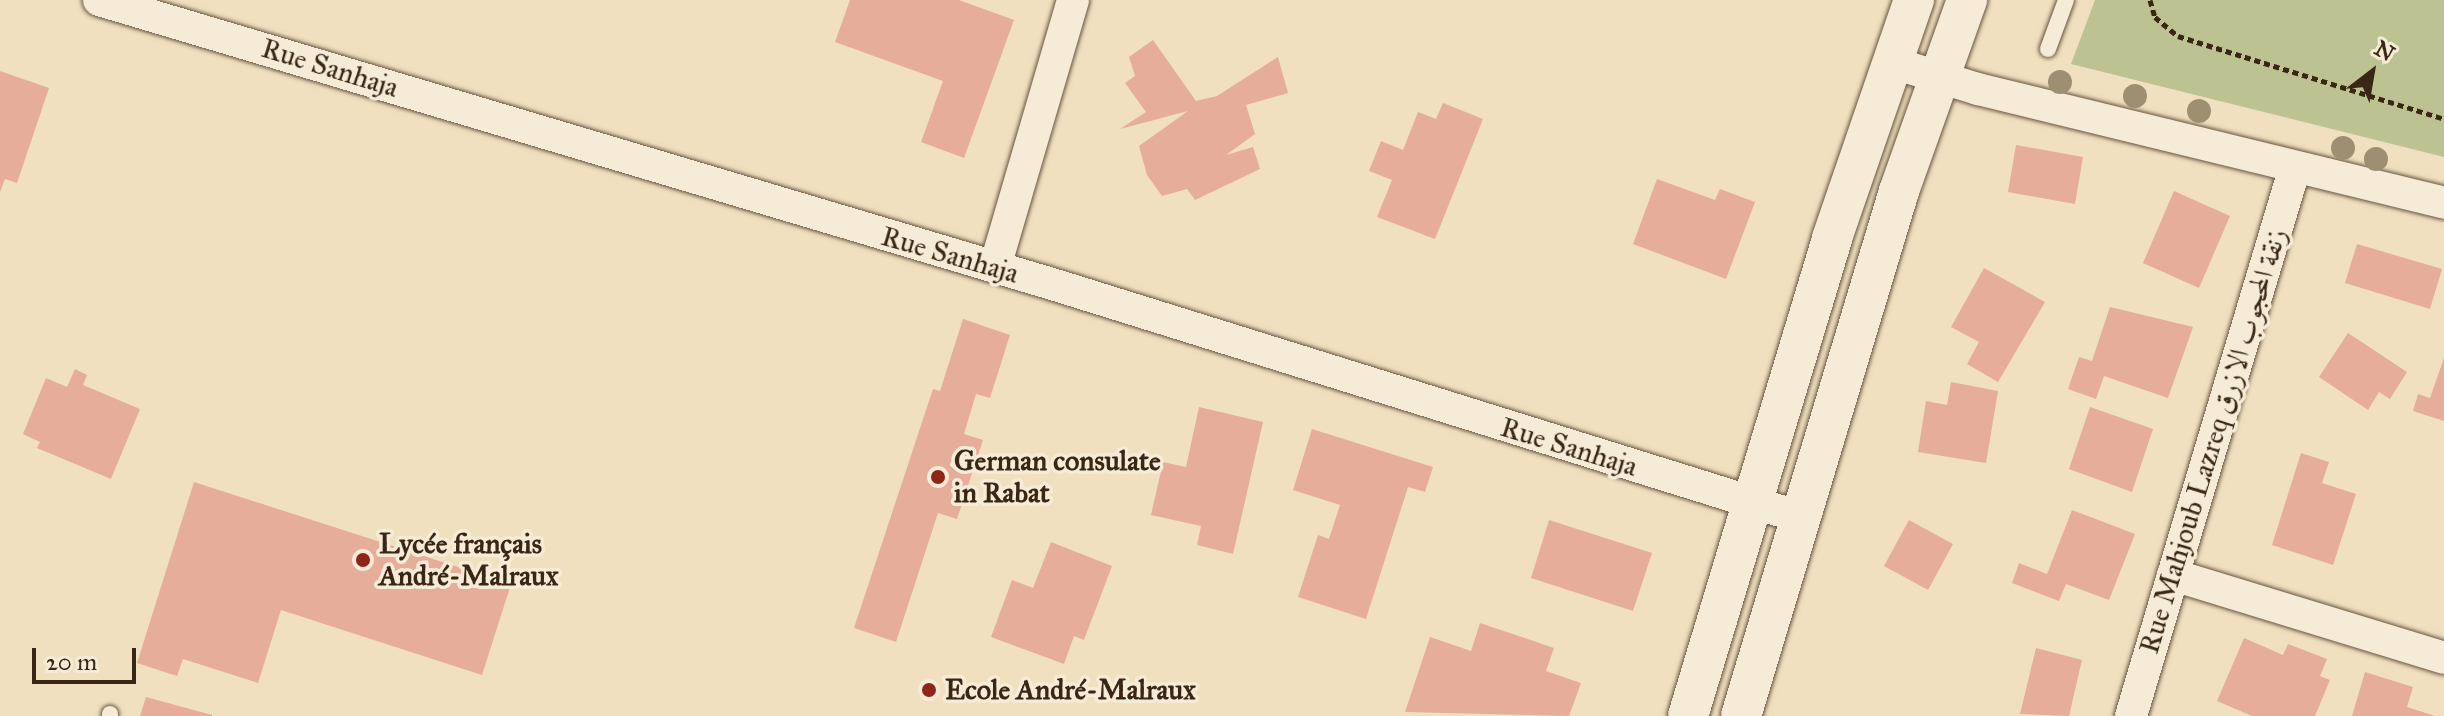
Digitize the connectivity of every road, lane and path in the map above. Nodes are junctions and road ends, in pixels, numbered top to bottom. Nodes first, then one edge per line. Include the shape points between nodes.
1 (99, 0) edge
2 (1073, 0) edge
3 (1914, 0) edge
4 (1967, 0) edge
5 (2066, 0) edge
6 (2150, 0) edge
7 (2048, 49) dead end
8 (1890, 62) junction
9 (1938, 77) junction
10 (2444, 119) edge
11 (2295, 167) junction
12 (2444, 203) edge
13 (995, 267) junction
14 (1752, 503) junction
15 (1800, 517) junction
16 (2173, 575) junction
17 (2444, 658) edge
18 (1688, 716) edge
19 (1741, 716) edge
20 (2131, 716) edge

1 - 13 street, Rue Sanhaja
2 - 13 street
3 - 8 street
4 - 9 street
5 - 7 lane
6 - 10 path via 2155,17 2178,36
8 - 9 street
8 - 14 street
9 - 11 street
9 - 15 street
11 - 12 street
11 - 16 street, Rue Mahjoub Lazreq زنقة المحجوب الازرق
13 - 14 street, Rue Sanhaja
14 - 15 street, Rue Sanhaja
14 - 18 street
15 - 19 street
16 - 17 street
16 - 20 street, Rue Mahjoub Lazreq زنقة المحجوب الازرق

